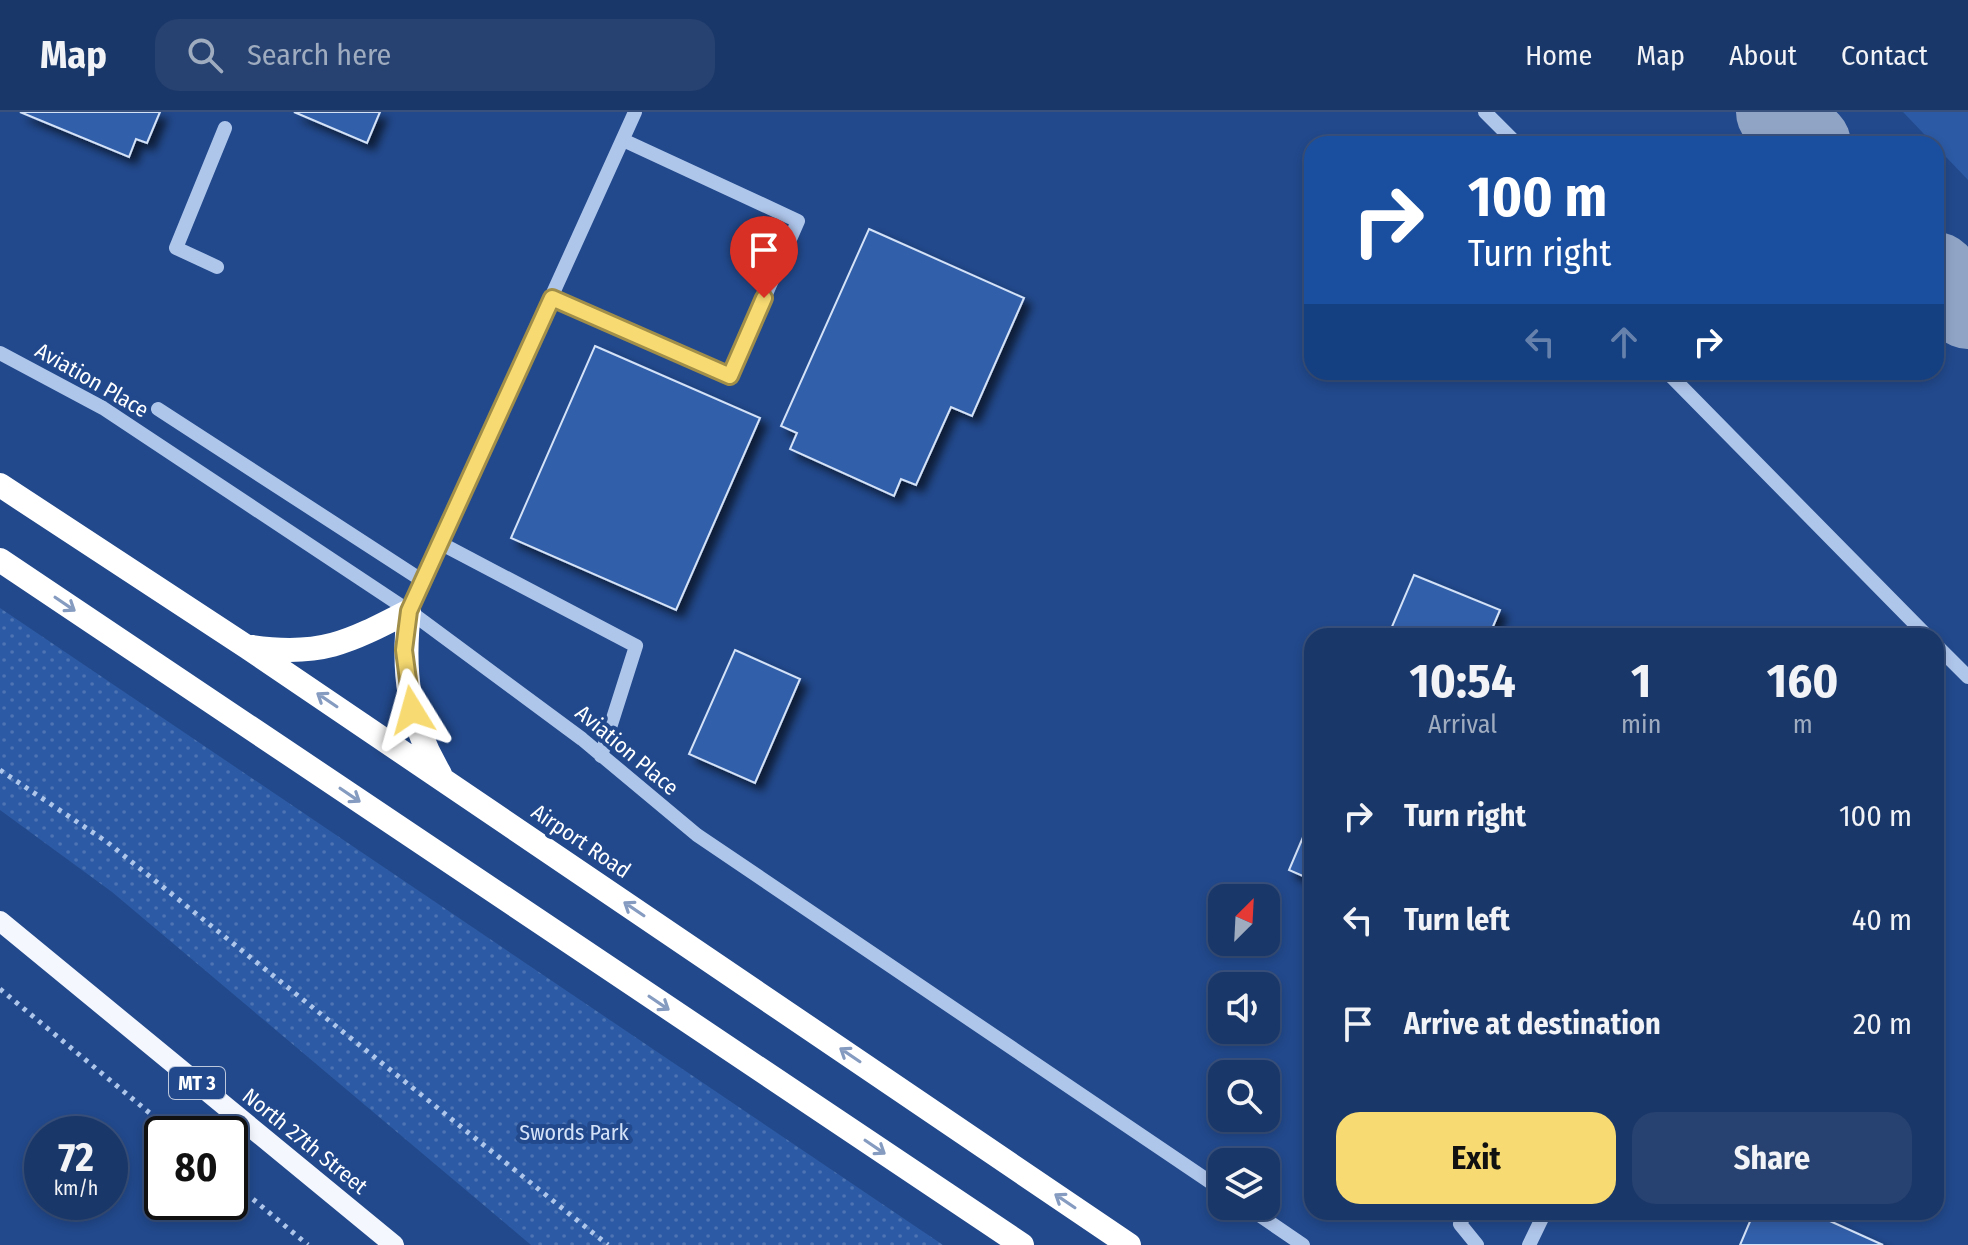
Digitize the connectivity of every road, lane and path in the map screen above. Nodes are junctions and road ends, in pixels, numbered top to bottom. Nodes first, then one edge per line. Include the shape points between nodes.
1 (635, 112) edge
2 (1485, 112) edge
3 (225, 128) dead end
4 (1509, 136) edge
5 (623, 140) junction
6 (217, 267) dead end
7 (552, 298) junction
8 (0, 353) edge
9 (1675, 380) edge
10 (158, 409) dead end
11 (0, 485) edge
12 (440, 543) junction
13 (0, 560) edge
14 (423, 581) junction
15 (409, 611) junction
16 (1919, 628) edge
17 (247, 647) junction
18 (1944, 653) edge
19 (1968, 677) edge
20 (601, 756) junction
21 (0, 770) edge
22 (443, 779) junction
23 (0, 921) edge
24 (0, 989) edge
25 (153, 1116) edge
26 (1208, 1181) edge
27 (248, 1195) edge
28 (1266, 1220) edge
29 (1462, 1220) edge
30 (1541, 1220) edge
31 (308, 1245) edge
32 (394, 1245) edge
33 (608, 1245) edge
34 (1022, 1245) edge
35 (1129, 1245) edge
36 (1303, 1245) edge
37 (1477, 1245) edge
38 (1529, 1245) edge

1 - 5 street
2 - 4 street
3 - 6 street via 176,248
5 - 7 street
5 - 7 street via 798,221 730,376
7 - 12 street
8 - 15 street, Aviation Place via 103,408
9 - 16 street
10 - 14 street
11 - 17 highway, Airport Road
12 - 14 street
12 - 20 street via 636,646
13 -> 34 highway
14 - 15 street
15 - 17 highway via 349,643 319,650
15 - 20 street, Aviation Place
15 - 22 highway via 404,650 412,710 419,739
22 -> 17 highway, Airport Road
18 - 19 street
20 - 26 street, Aviation Place via 697,835
21 - 33 path via 107,842
35 -> 22 highway, Airport Road
23 - 32 main road, North 27th Street / MT 3
24 - 25 path
27 - 31 path
28 - 36 street
29 - 37 street
30 - 38 street

